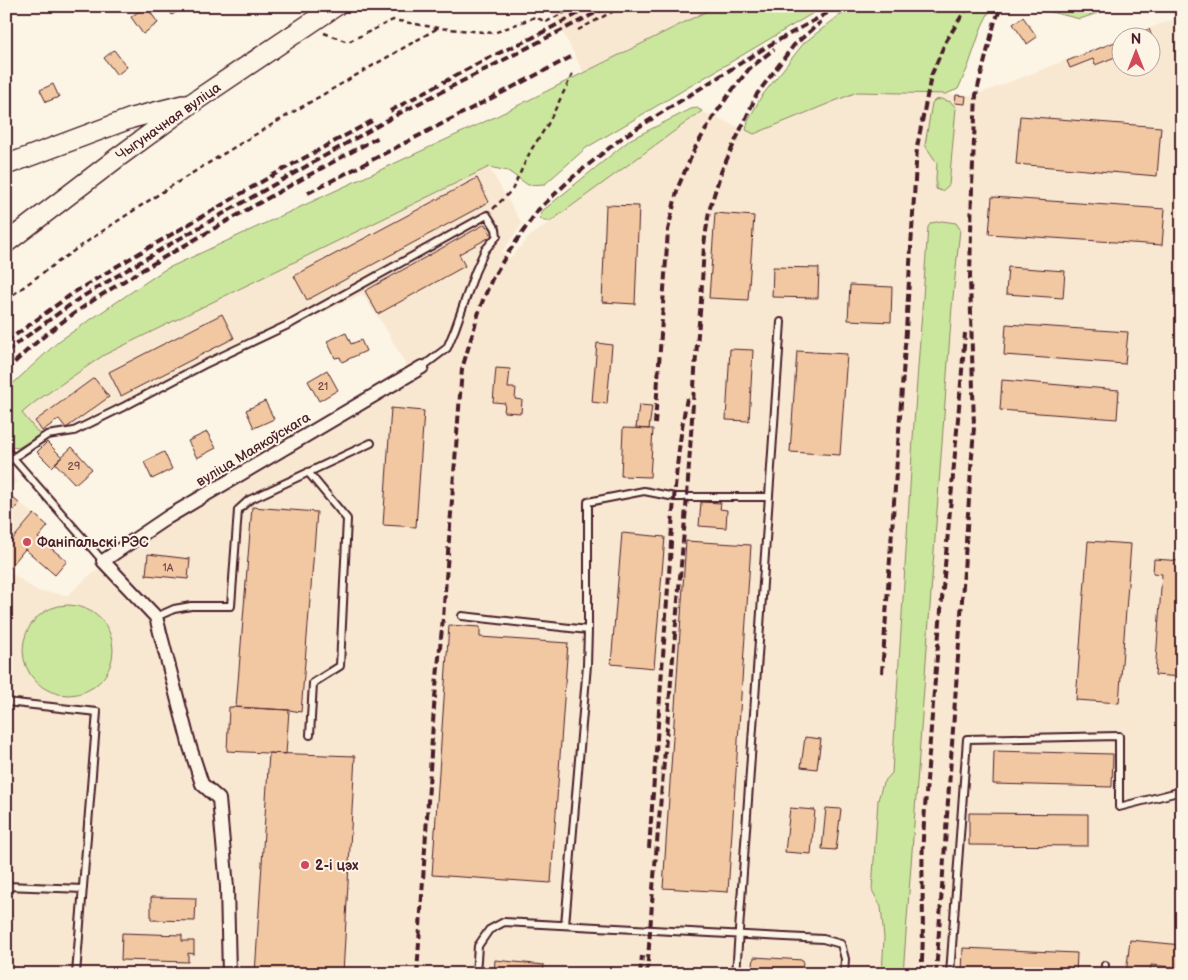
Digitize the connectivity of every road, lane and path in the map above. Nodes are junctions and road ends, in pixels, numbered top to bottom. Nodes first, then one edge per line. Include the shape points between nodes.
1 (336, 6) edge
2 (577, 6) edge
3 (623, 6) edge
4 (438, 28) junction
5 (578, 30) dead end
6 (322, 33) dead end
7 (574, 71) dead end
8 (192, 103) junction
9 (132, 118) junction
10 (144, 138) junction
11 (6, 164) edge
12 (487, 215) junction
13 (6, 243) edge
14 (6, 300) edge
15 (781, 322) dead end
16 (422, 367) joint
17 (371, 443) dead end
18 (6, 450) edge
19 (12, 458) junction
20 (6, 464) edge
21 (308, 472) junction
22 (769, 497) junction
23 (103, 561) junction
24 (462, 616) dead end
25 (156, 617) junction
26 (588, 630) junction
27 (6, 702) edge
28 (310, 736) dead end
29 (1182, 790) edge
30 (6, 886) edge
31 (83, 890) junction
32 (565, 925) junction
33 (738, 934) junction
34 (1105, 965) dead end
35 (76, 974) edge
36 (229, 974) edge
37 (476, 974) edge
38 (736, 974) edge
39 (844, 974) edge
40 (950, 974) edge
41 (1104, 974) edge

1 - 8 street, Чыгуначная вуліца
2 - 4 path via 546,22 535,17 494,34
3 - 5 path
4 - 6 path via 393,20 348,42
4 - 14 path via 182,178
7 - 12 path via 548,124 530,150 512,190
8 - 9 street
8 - 10 street, Чыгуначная вуліца
9 - 10 street
9 - 11 street
10 - 13 street, Чыгуначная вуліца
12 - 16 lane via 497,236 485,250 474,272 447,348
12 - 19 lane via 292,323 74,431 47,435
15 - 22 lane
16 - 23 street, вуліца Маякоўскага via 168,517
17 - 21 lane
18 - 19 lane
19 - 20 lane
19 - 23 lane
21 - 25 lane via 249,500 238,510 231,606 191,606
21 - 28 lane via 347,519 340,666 313,683
22 - 26 lane via 675,497 644,491 588,502
22 - 33 lane
23 - 25 street
24 - 26 lane
25 - 36 street via 202,784 219,799 227,886
26 - 32 lane
27 - 31 lane via 97,712
29 - 40 lane via 1119,807 1119,736 967,739
30 - 31 lane
31 - 35 lane
32 - 33 lane
32 - 37 lane via 504,922 489,930 478,946
33 - 38 lane
33 - 39 lane via 823,939 841,944
34 - 41 lane

